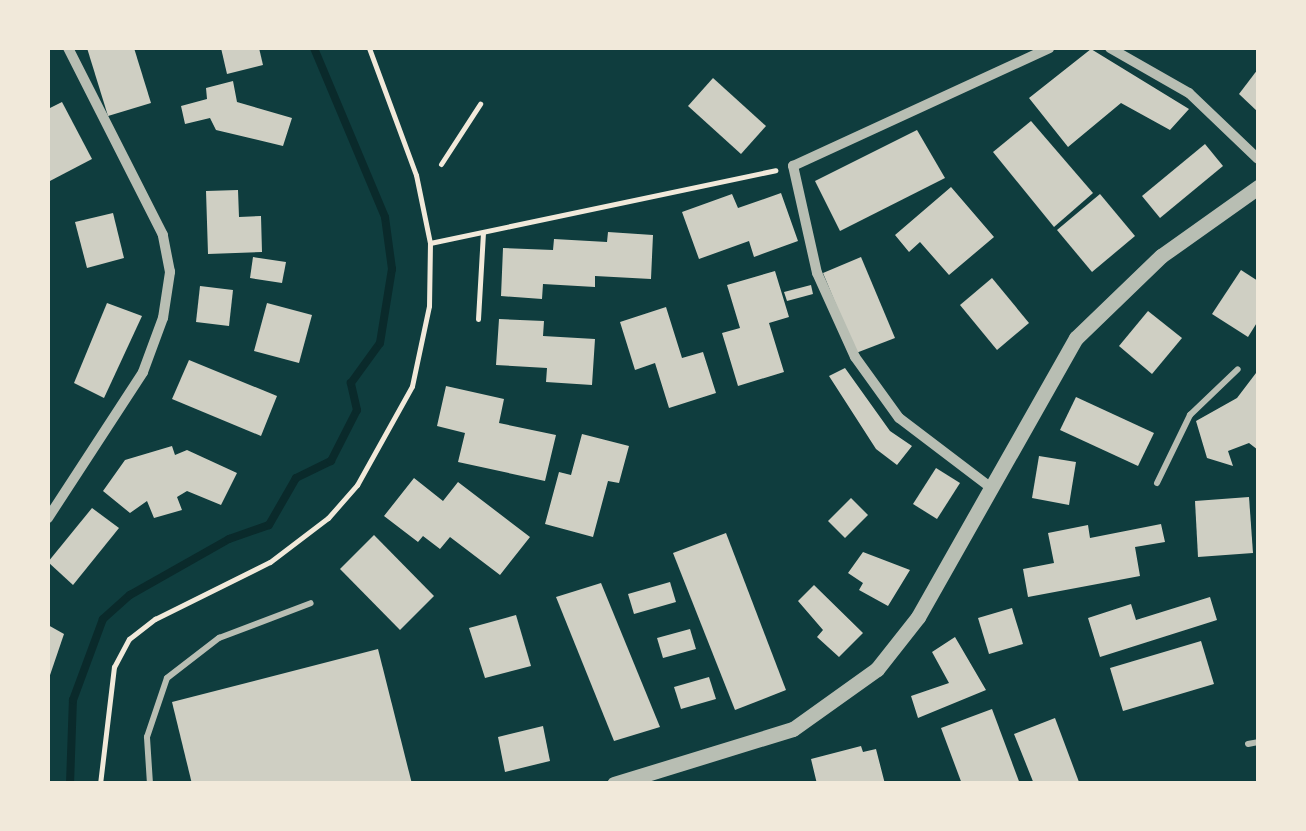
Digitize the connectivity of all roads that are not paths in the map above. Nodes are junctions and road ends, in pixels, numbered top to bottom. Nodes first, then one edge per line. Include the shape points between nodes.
1 (68, 48) edge
2 (1049, 48) edge
3 (1110, 48) edge
4 (1258, 159) edge
5 (1258, 187) edge
6 (1238, 369) dead end
7 (1157, 483) dead end
8 (990, 486) junction
9 (48, 518) edge
10 (312, 603) dead end
11 (1258, 742) edge
12 (1248, 744) dead end
13 (150, 784) edge
14 (614, 784) edge

1 - 9 street via 164,236 170,272 163,318 142,372
2 - 8 street via 792,166 818,273 855,357 900,418
3 - 4 street via 1190,93
5 - 8 street via 1112,298 1056,368
6 - 7 lane via 1190,415
8 - 14 street via 918,617 877,670 836,704 776,736
10 - 13 lane via 219,638 167,678 146,737
11 - 12 lane

